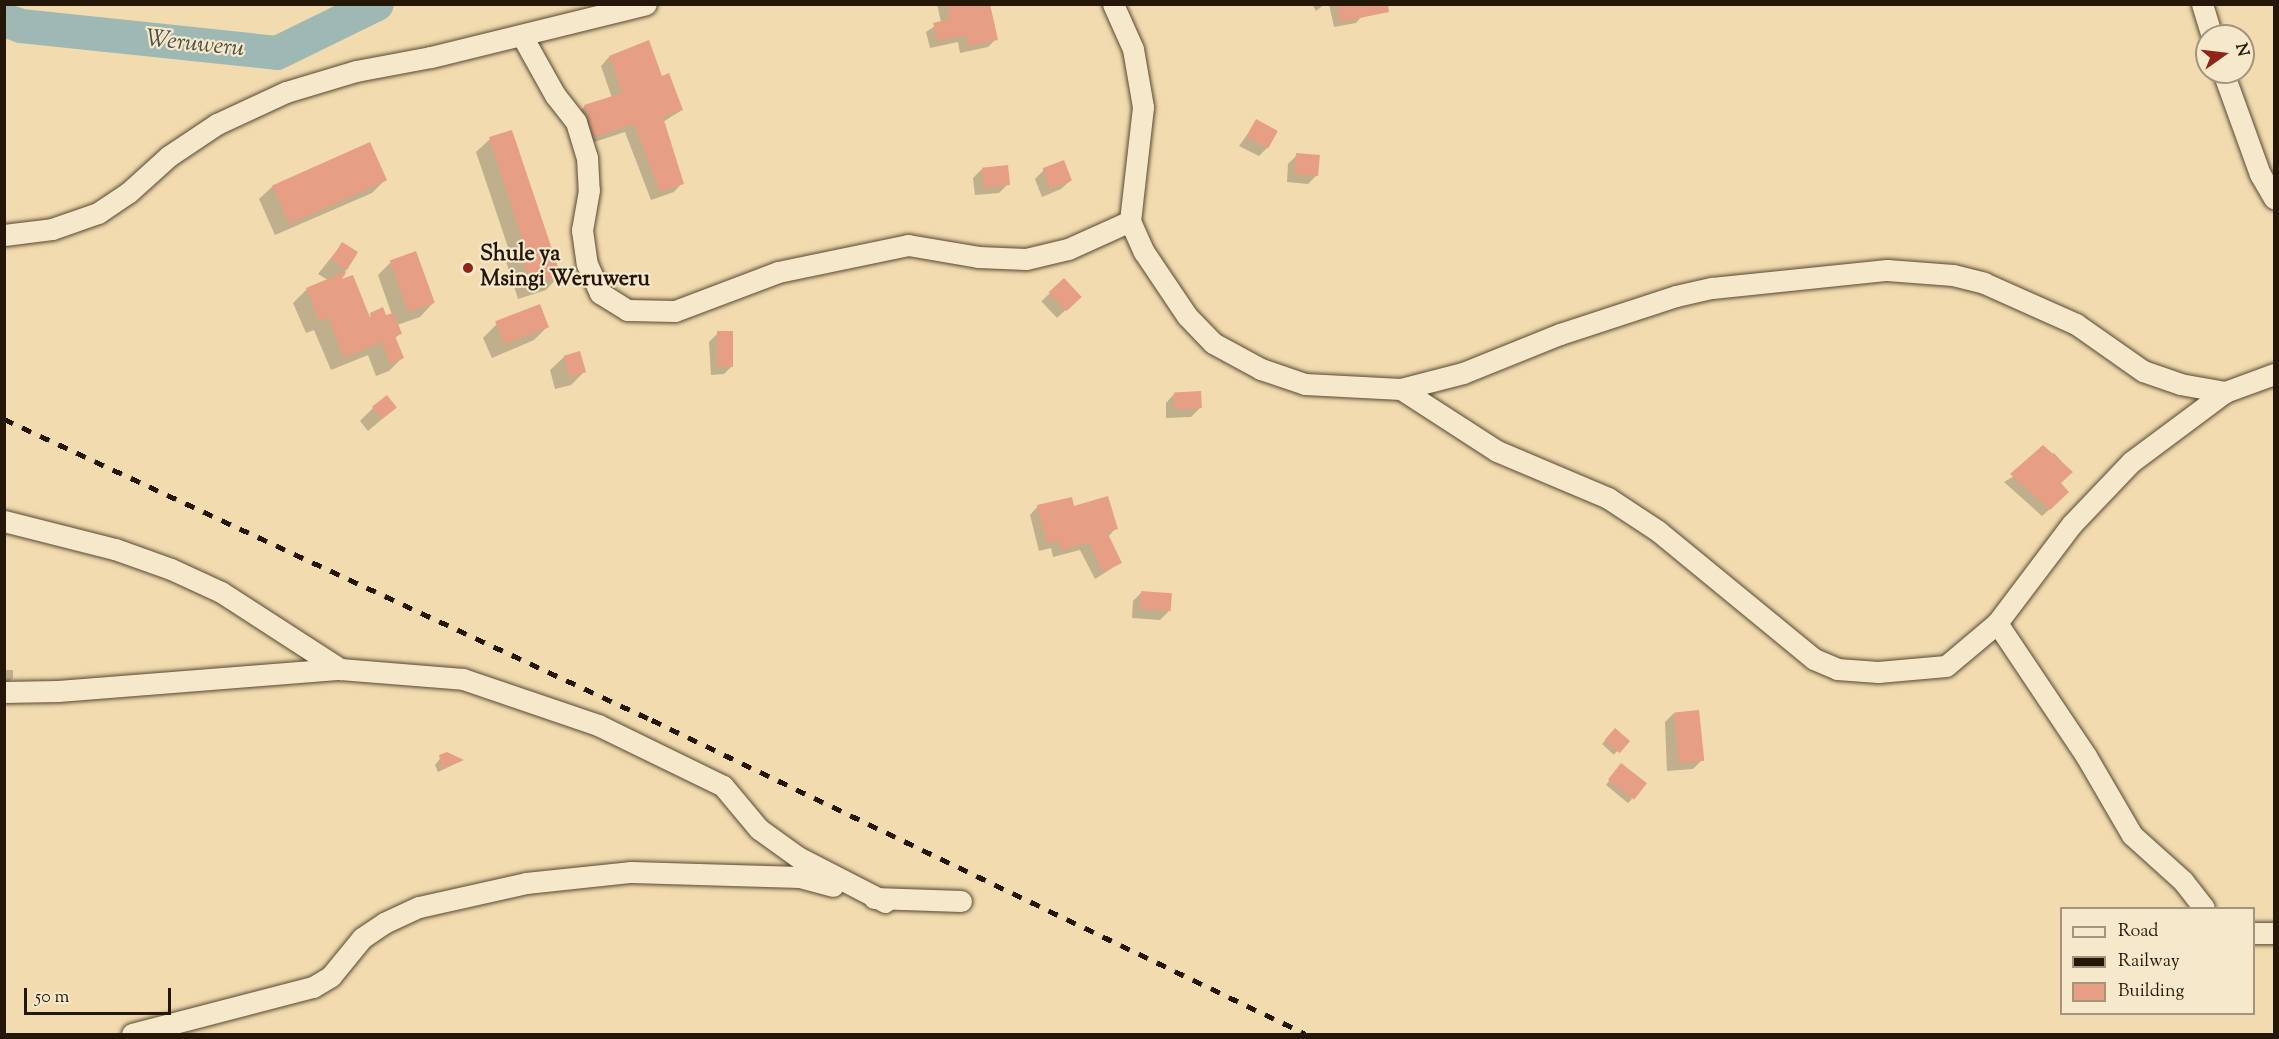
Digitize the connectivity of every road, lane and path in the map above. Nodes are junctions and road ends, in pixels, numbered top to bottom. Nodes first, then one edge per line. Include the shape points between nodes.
1 (646, 4) edge
2 (1113, 4) edge
3 (2202, 4) edge
4 (2208, 24) edge
5 (522, 36) junction
6 (2227, 84) edge
7 (2274, 198) edge
8 (1130, 220) junction
9 (4, 235) edge
10 (2274, 374) edge
11 (1401, 389) junction
12 (2225, 392) junction
13 (4, 521) edge
14 (1996, 623) junction
15 (340, 669) junction
16 (4, 692) edge
17 (961, 901) dead end
18 (885, 902) junction
19 (2203, 907) edge
20 (2255, 933) edge
21 (2274, 933) edge
22 (132, 1035) edge

1 - 5 street
2 - 8 street via 1133,49 1143,106
3 - 4 street
5 - 8 street via 555,95 576,122 587,158 589,190 582,230 587,264 600,293 627,310 675,311 778,272 908,244 978,257 1026,259 1068,249
5 - 9 street via 356,71 286,92 217,124 169,156 128,193 98,213 52,230
6 - 7 street via 2260,174
8 - 11 street via 1156,270 1188,316 1214,343 1261,369 1305,384
10 - 12 street
11 - 12 street via 1463,373 1560,334 1676,296 1731,286 1887,270 1953,275 1984,283 2076,324 2143,371 2180,384
11 - 14 street via 1497,452 1608,498 1658,531 1814,659 1837,669 1878,672 1946,666
12 - 14 street via 2131,462 2103,490
13 - 15 street via 115,549 171,569 221,592
14 - 19 street via 2086,756 2132,835 2183,880
15 - 16 street via 58,692
15 - 18 street via 462,679 598,725 723,786 759,829 798,857
17 - 18 street
18 - 22 street via 800,877 631,872 566,876 419,907 362,938 331,976 313,987
20 - 21 street

